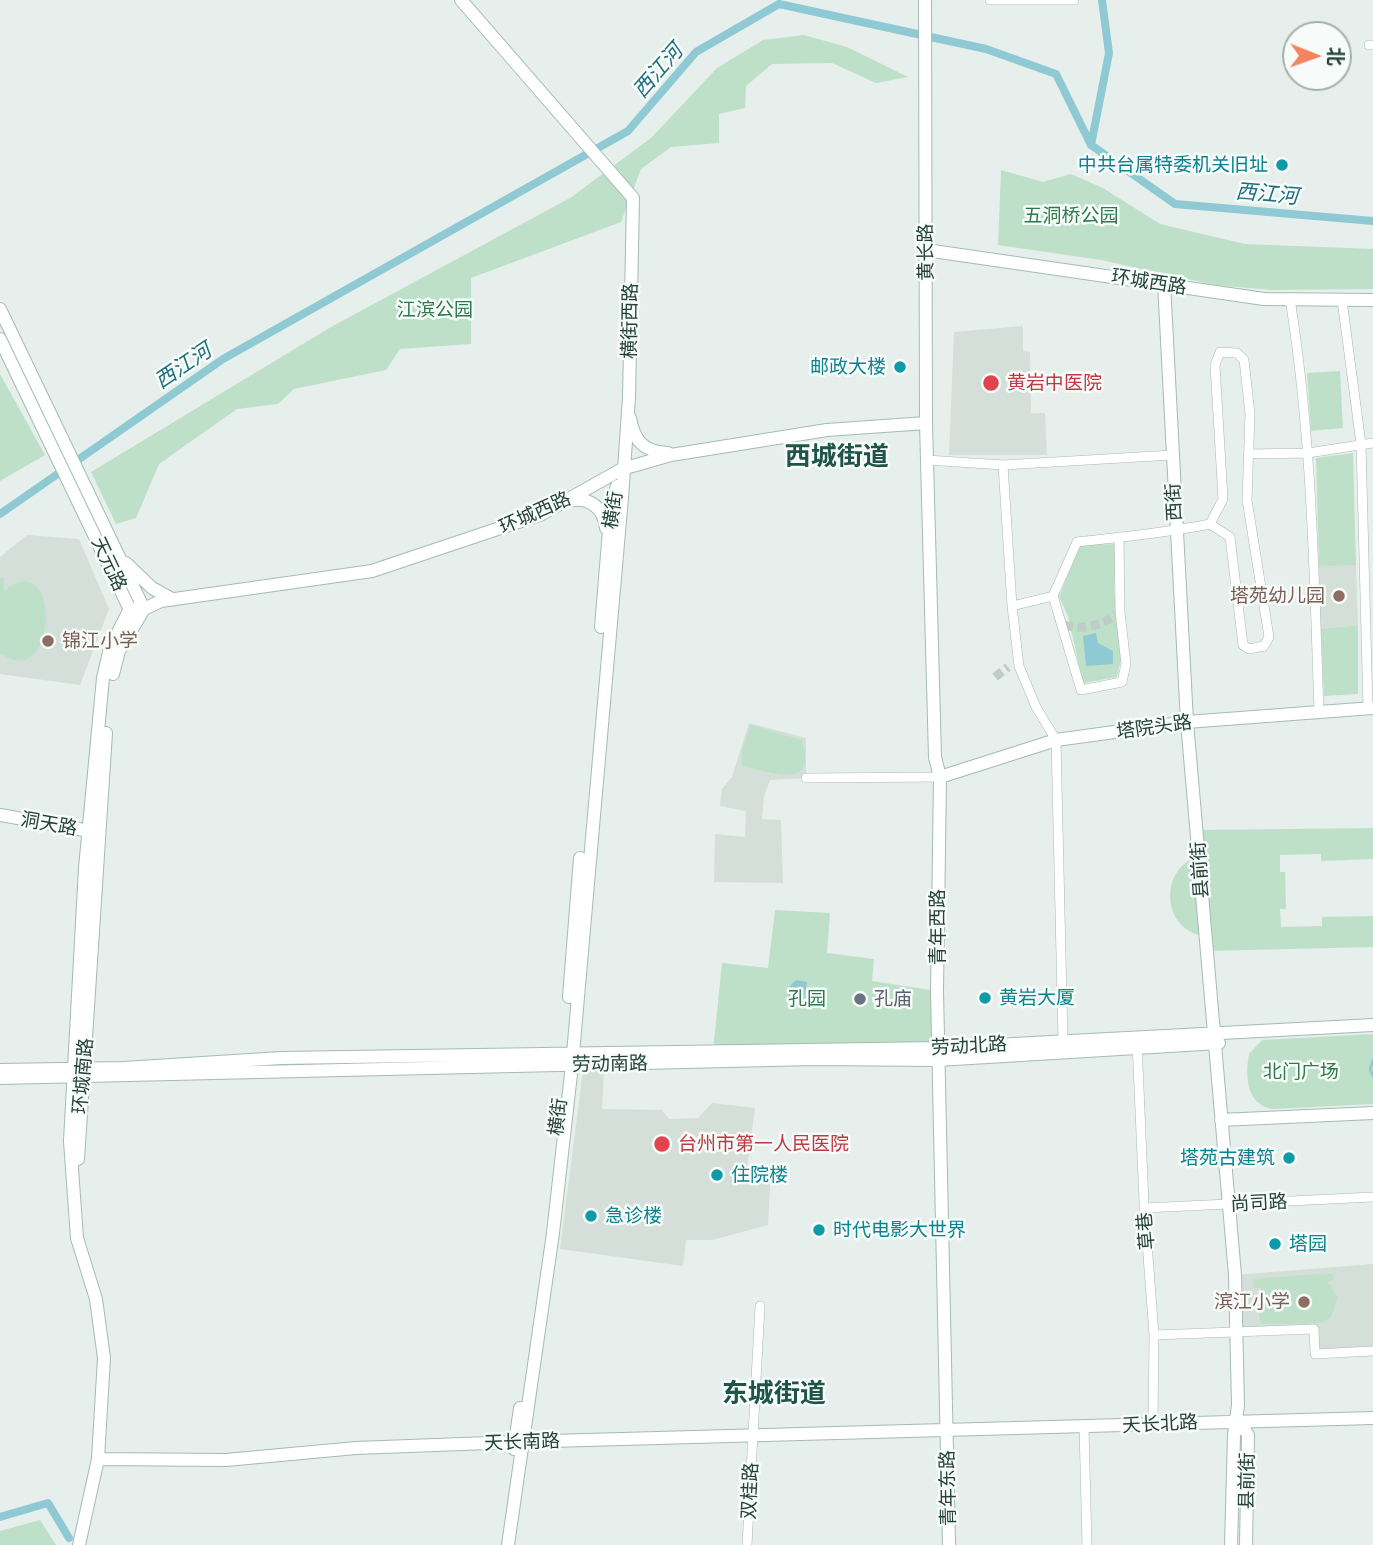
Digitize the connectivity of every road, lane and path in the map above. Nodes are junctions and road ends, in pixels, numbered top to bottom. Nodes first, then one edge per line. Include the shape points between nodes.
1 (461, 0) edge
2 (925, 0) edge
3 (990, 0) edge
4 (1074, 0) edge
5 (926, 250) junction
6 (1164, 283) junction
7 (1290, 299) junction
8 (1342, 300) junction
9 (1373, 300) edge
10 (0, 309) edge
11 (0, 339) edge
12 (628, 405) junction
13 (926, 422) junction
14 (48, 424) junction
15 (1373, 443) edge
16 (1361, 444) junction
17 (682, 453) junction
18 (1308, 453) junction
19 (1249, 454) junction
20 (1172, 455) junction
21 (927, 460) junction
22 (1003, 465) junction
23 (622, 469) junction
24 (561, 503) junction
25 (88, 505) junction
26 (1210, 524) junction
27 (1176, 531) junction
28 (1119, 537) junction
29 (111, 541) junction
30 (608, 549) junction
31 (1053, 596) junction
32 (172, 600) junction
33 (1012, 606) junction
34 (130, 609) junction
35 (144, 609) junction
36 (136, 622) junction
37 (1019, 666) junction
38 (1008, 667) tunnel mouth
39 (1370, 708) edge
40 (1319, 710) junction
41 (1187, 722) junction
42 (1056, 740) junction
43 (591, 777) junction
44 (940, 777) junction
45 (806, 778) dead end
46 (0, 815) edge
47 (93, 832) junction
48 (1373, 1025) edge
49 (1215, 1034) junction
50 (1063, 1041) junction
51 (1137, 1043) junction
52 (938, 1054) junction
53 (568, 1060) junction
54 (0, 1070) edge
55 (79, 1073) junction
56 (0, 1078) edge
57 (1373, 1113) edge
58 (1223, 1123) junction
59 (1373, 1197) edge
60 (1229, 1205) junction
61 (1145, 1208) junction
62 (760, 1306) dead end
63 (1236, 1334) junction
64 (1154, 1335) junction
65 (1373, 1351) edge
66 (1373, 1418) edge
67 (1238, 1420) junction
68 (1153, 1425) junction
69 (1084, 1427) junction
70 (947, 1432) junction
71 (753, 1436) junction
72 (519, 1442) junction
73 (101, 1460) junction
74 (79, 1545) edge
75 (87, 1545) edge
76 (501, 1545) edge
77 (508, 1545) edge
78 (747, 1545) edge
79 (949, 1545) edge
80 (1087, 1545) edge
81 (1231, 1545) edge
82 (1246, 1545) edge

1 - 12 street, 横街西路 via 633,198
2 - 5 street, 黄长路
3 - 4 street
5 - 6 street, 环城西路
5 - 13 street, 黄长路
6 - 7 street, 环城西路
6 - 20 street, 西街
7 - 8 street, 环城西路
7 - 18 street
8 - 9 street, 环城西路
8 - 16 street
10 - 14 street
11 - 14 street
12 - 17 street via 638,442 652,452
12 - 23 street, 横街西路
13 - 17 street, 环城西路 via 827,430
13 - 21 street, 青年西路
14 - 25 street
15 - 16 street
16 - 18 street
16 - 39 street
17 - 23 street, 环城西路
18 - 19 street
18 - 40 street
19 - 26 street via 1244,360 1237,353 1220,352 1214,365 1223,499
19 - 26 street via 1248,500 1269,637 1264,646 1249,649 1243,645 1230,537
20 - 22 street
20 - 27 street, 西街
21 - 22 street
21 - 44 street, 青年西路 via 935,757
22 - 33 street
23 - 24 street, 环城西路
23 - 30 street, 横街 via 611,506
23 - 43 street, 横街
24 - 30 street via 581,498 595,503 605,520
24 - 32 street, 环城西路 via 542,514 372,571
25 - 29 street, 天元路
25 - 34 street, 天元路
26 - 27 street
27 - 28 street
27 - 41 street, 西街
28 - 31 street via 1077,542
28 - 31 street via 1126,664 1122,682 1081,690
29 - 32 street via 130,568
29 - 35 street, 天元路
30 - 43 street, 横街
31 - 33 street
32 - 35 street, 环城西路
33 - 37 street
34 - 35 street, 环城西路
34 - 36 street, 天元路
34 - 47 street via 110,648 103,678
35 - 36 street, 环城南路
36 - 47 street, 环城南路 via 119,651 112,678
37 - 38 street
37 - 42 street
39 - 40 street, 塔院头路
40 - 41 street, 塔院头路
41 - 42 street, 塔院头路
41 - 49 street, 县前街
42 - 44 street, 塔院头路
42 - 50 street
43 - 53 street, 横街
44 - 45 street
44 - 52 street, 青年西路
46 - 47 street, 洞天路
47 - 55 street, 环城南路
48 - 49 street, 劳动北路
49 - 51 street, 劳动北路
49 - 58 street, 县前街
50 - 51 street, 劳动北路
50 - 52 street, 劳动北路
51 - 52 street, 劳动南路
51 - 61 street, 草巷
52 - 53 street, 劳动南路
52 - 70 street, 青年西路
53 - 55 street, 劳动南路
53 - 72 street, 横街
54 - 55 street, 劳动南路
55 - 56 street, 劳动南路
55 - 73 street, 环城南路 via 79,1191 113,1359
57 - 58 street
58 - 60 street, 县前街
59 - 60 street, 尚司路
60 - 61 street, 尚司路
60 - 63 street, 县前街
61 - 64 street, 草巷
62 - 71 street, 双桂路
63 - 64 street
63 - 65 street via 1314,1329 1315,1354
63 - 67 street, 县前街
64 - 68 street, 草巷
66 - 67 street, 天长北路
67 - 68 street, 天长北路
67 - 81 street, 县前街
67 - 82 street, 县前街 via 1248,1435
68 - 69 street, 天长北路
69 - 70 street, 天长北路
69 - 80 street
70 - 71 street, 天长南路
70 - 79 street, 青年东路
71 - 72 street, 天长南路
71 - 78 street, 双桂路
72 - 73 street, 天长南路 via 356,1448 226,1460
72 - 76 street, 横街
72 - 77 street, 横街
73 - 74 street
73 - 75 street, 环城南路

